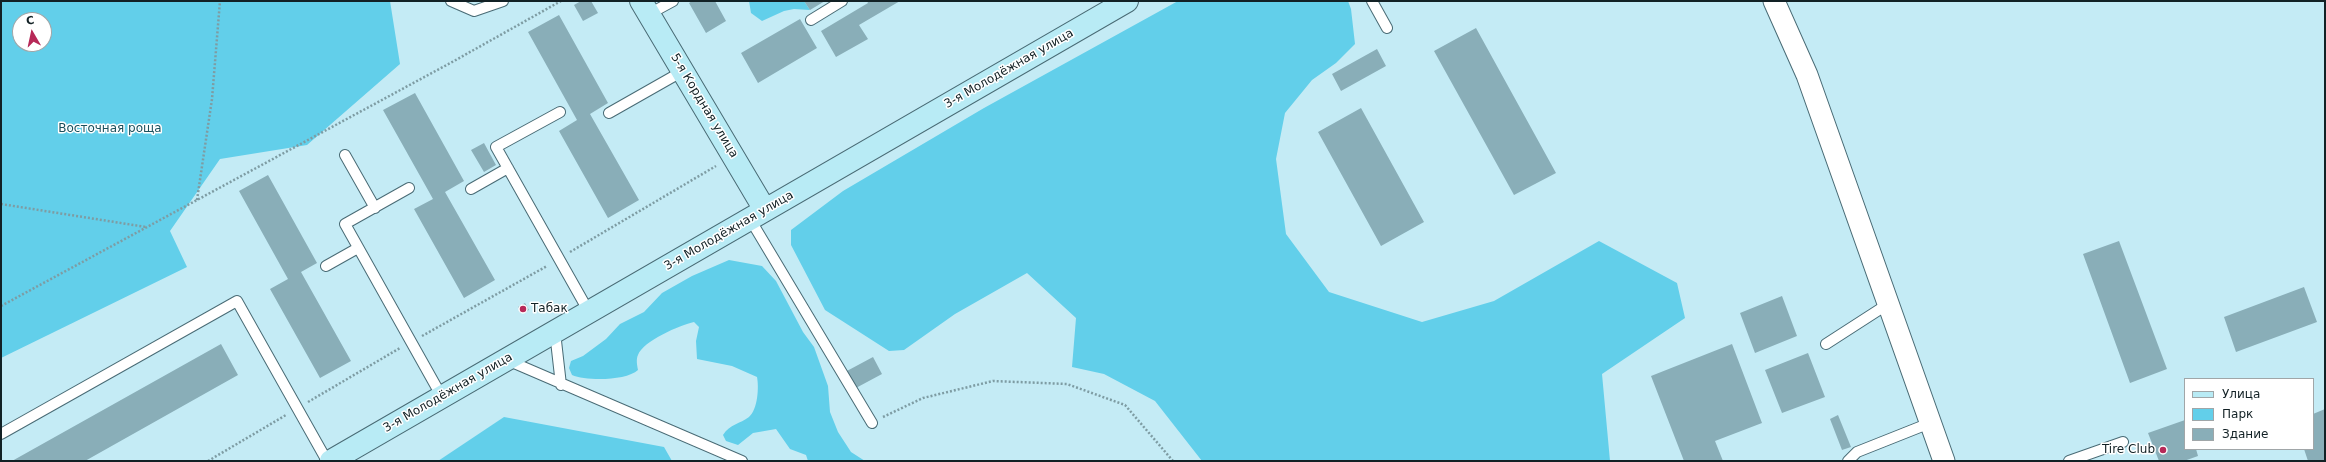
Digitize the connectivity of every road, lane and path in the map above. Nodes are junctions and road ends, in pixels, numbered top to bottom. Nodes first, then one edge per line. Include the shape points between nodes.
1 (220, 1) edge
2 (451, 1) edge
3 (503, 1) edge
4 (561, 1) edge
5 (673, 1) edge
6 (842, 1) edge
7 (1126, 1) edge
8 (1372, 1) edge
9 (1774, 1) edge
10 (645, 7) edge
11 (811, 20) dead end
12 (1387, 28) dead end
13 (683, 71) junction
14 (560, 112) dead end
15 (610, 113) dead end
16 (345, 155) dead end
17 (733, 156) junction
18 (508, 168) junction
19 (409, 188) dead end
20 (471, 189) dead end
21 (196, 200) junction
22 (1, 204) edge
23 (375, 208) junction
24 (758, 215) junction
25 (147, 227) junction
26 (358, 248) junction
27 (559, 259) junction
28 (326, 266) dead end
29 (1888, 304) junction
30 (1, 306) edge
31 (589, 312) junction
32 (555, 332) junction
33 (411, 342) junction
34 (1826, 344) dead end
35 (506, 360) junction
36 (561, 384) junction
37 (442, 397) junction
38 (297, 408) junction
39 (872, 423) joint
40 (1930, 423) junction
41 (1, 434) edge
42 (2123, 442) dead end
43 (208, 461) edge
44 (327, 461) edge
45 (331, 461) edge
46 (742, 461) edge
47 (1173, 461) edge
48 (1848, 461) edge
49 (1944, 461) edge
50 (2069, 461) edge

1 - 21 path via 212,100
2 - 3 lane via 474,11
4 - 21 path via 454,62
5 - 10 lane
6 - 11 lane
7 - 24 main road, 3-я Молодёжная улица
8 - 12 lane
9 - 29 street via 1807,75
10 - 13 main road, 5-я Кордная улица
13 - 15 lane
13 - 17 main road, 5-я Кордная улица
14 - 18 lane via 496,147
16 - 23 lane
17 - 24 main road, 5-я Кордная улица
17 - 27 path
18 - 20 lane
18 - 27 lane
19 - 23 lane
21 - 25 path
22 - 25 path
23 - 26 lane via 345,224
24 - 31 main road, 3-я Молодёжная улица
24 - 39 lane
25 - 30 path
26 - 28 lane
26 - 33 lane
27 - 31 lane
27 - 33 path
29 - 34 lane
29 - 40 street
31 - 32 main road, 3-я Молодёжная улица
32 - 35 main road, 3-я Молодёжная улица
32 - 36 lane
33 - 37 lane
33 - 38 path
35 - 36 lane
35 - 37 main road, 3-я Молодёжная улица
36 - 46 lane
37 - 45 main road, 3-я Молодёжная улица
38 - 41 lane via 237,301
38 - 43 path
38 - 44 lane
39 - 47 path via 923,398 993,381 1067,384 1125,405
40 - 48 lane via 1857,452
40 - 49 street
42 - 50 lane

